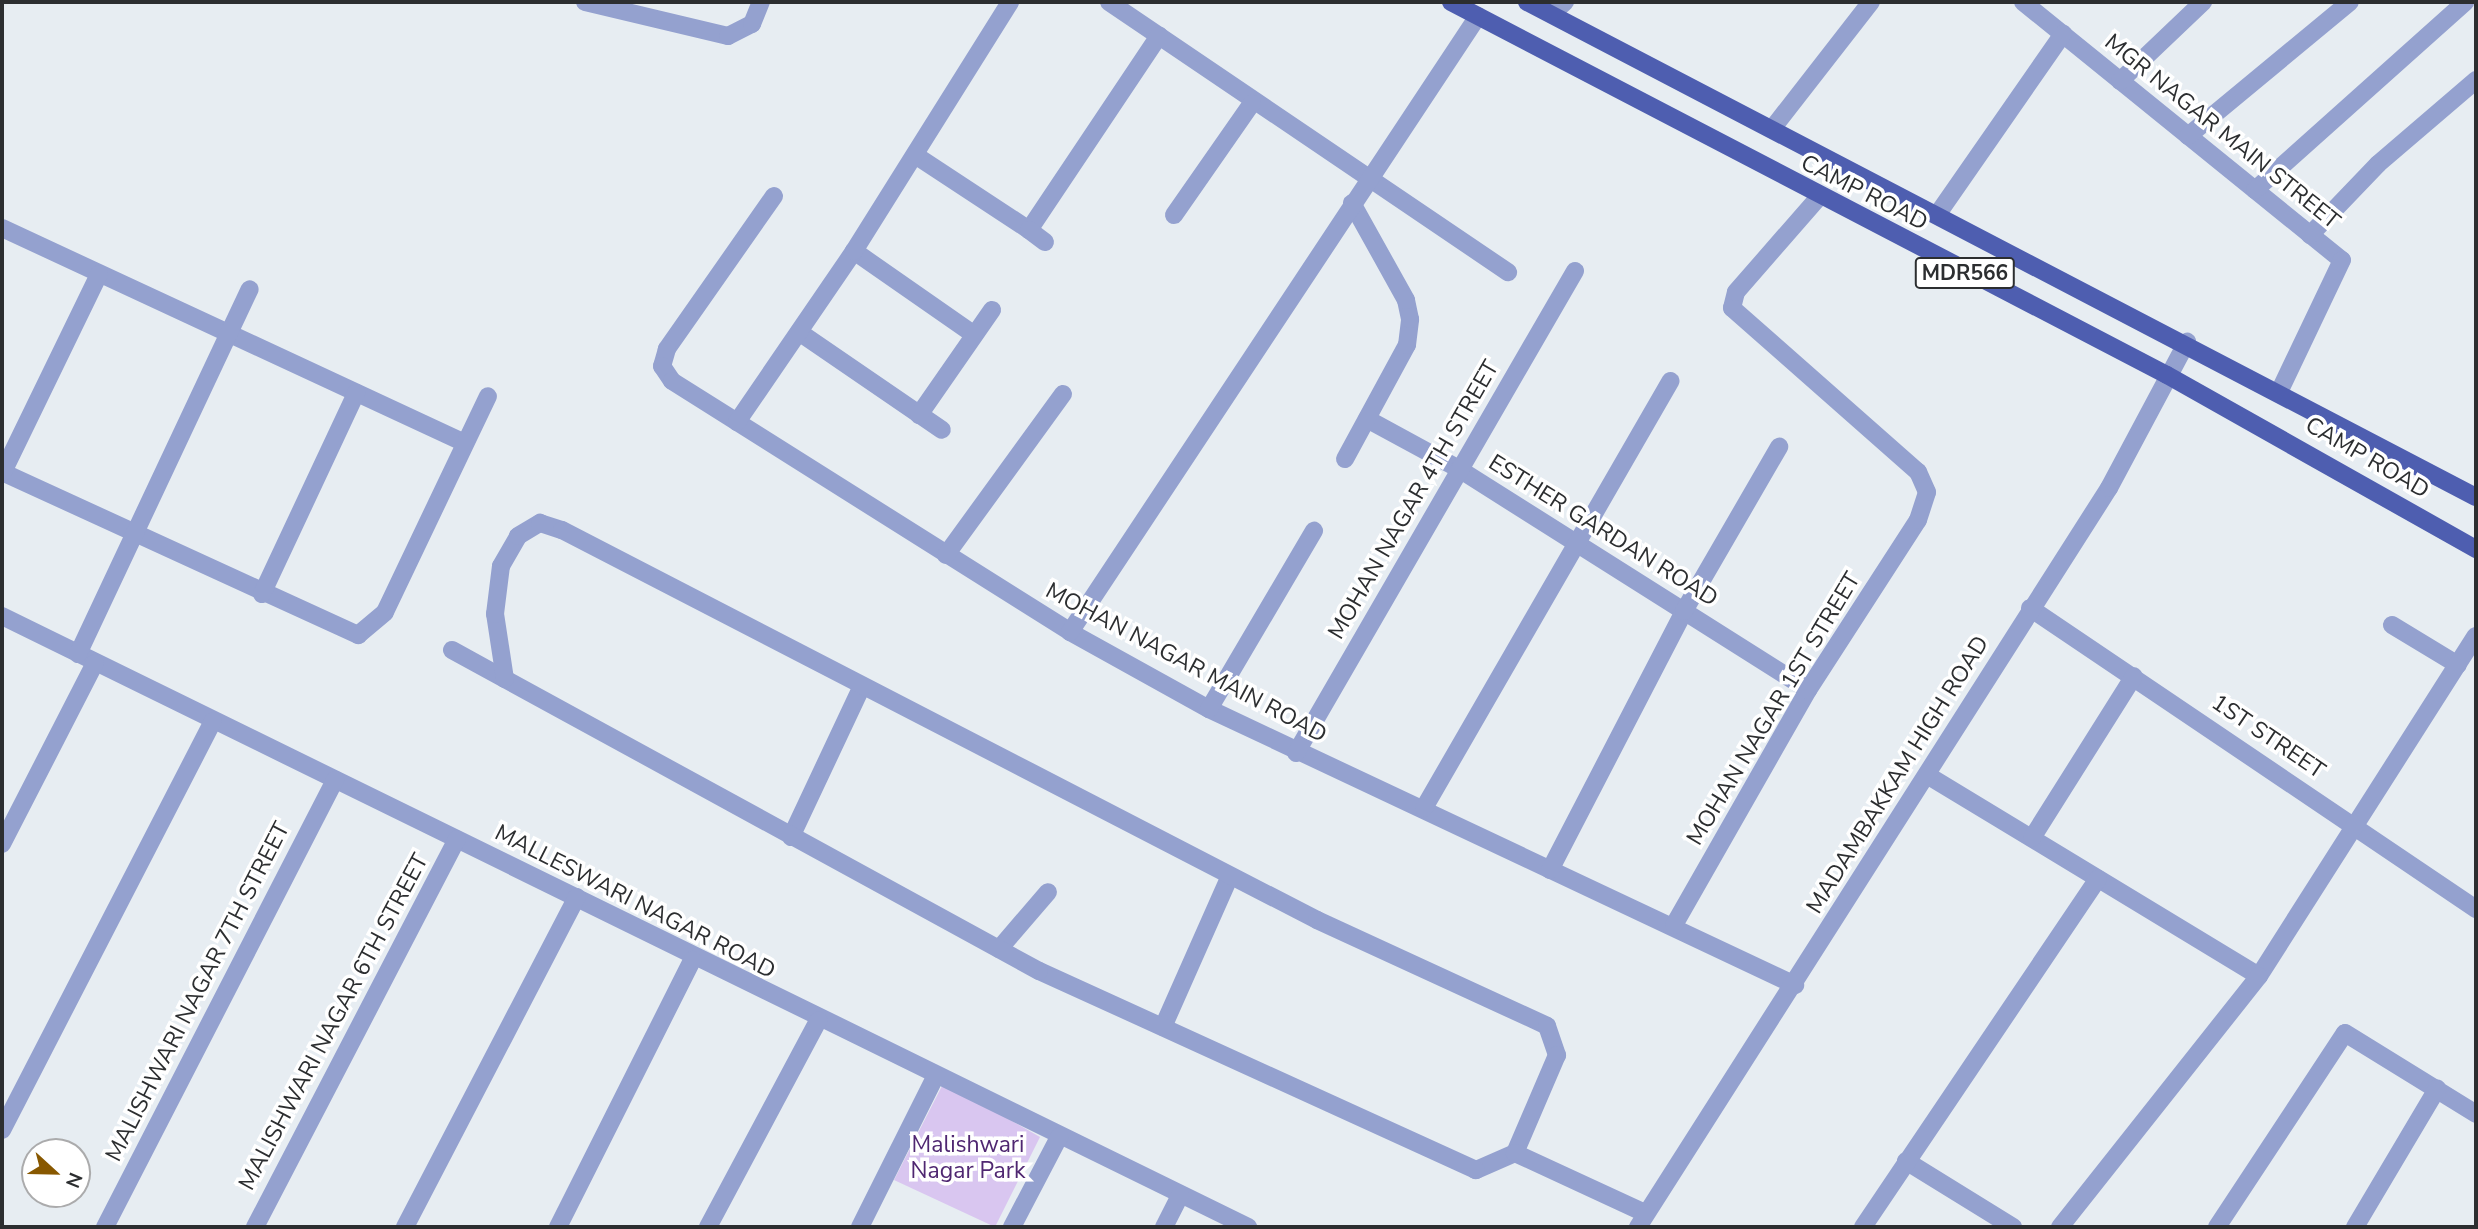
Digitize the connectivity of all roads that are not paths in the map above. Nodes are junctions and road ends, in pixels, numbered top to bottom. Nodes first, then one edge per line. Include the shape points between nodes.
1 (585, 2) edge
2 (761, 2) edge
3 (1010, 2) edge
4 (1109, 2) edge
5 (1451, 2) edge
6 (1527, 2) edge
7 (1871, 2) edge
8 (2023, 2) edge
9 (2203, 2) edge
10 (2350, 2) edge
11 (2465, 2) edge
12 (1559, 8) edge
13 (1478, 16) junction
14 (2063, 34) junction
15 (1159, 37) junction
16 (2476, 80) edge
17 (2120, 81) junction
18 (1252, 103) junction
19 (1772, 129) junction
20 (2188, 136) junction
21 (915, 155) junction
22 (1365, 180) junction
23 (2255, 190) junction
24 (774, 197) dead end
25 (1819, 197) junction
26 (1352, 203) junction
27 (1174, 215) dead end
28 (1937, 215) junction
29 (2, 228) edge
30 (1029, 230) junction
31 (2310, 235) junction
32 (1045, 242) dead end
33 (854, 251) junction
34 (1575, 271) dead end
35 (1508, 272) dead end
36 (99, 274) junction
37 (250, 289) dead end
38 (992, 310) dead end
39 (799, 332) junction
40 (229, 334) junction
41 (973, 334) junction
42 (2186, 342) junction
43 (2167, 375) junction
44 (1671, 381) dead end
45 (2278, 392) junction
46 (356, 393) junction
47 (1063, 394) dead end
48 (488, 396) dead end
49 (919, 415) junction
50 (1367, 419) junction
51 (737, 422) junction
52 (942, 430) dead end
53 (466, 443) junction
54 (1779, 446) dead end
55 (1345, 459) dead end
56 (1459, 469) junction
57 (2, 472) edge
58 (2476, 497) edge
59 (1314, 531) dead end
60 (135, 534) junction
61 (1574, 540) junction
62 (2476, 549) edge
63 (946, 555) junction
64 (262, 594) junction
65 (2030, 608) junction
66 (1684, 611) junction
67 (2, 616) edge
68 (2392, 625) dead end
69 (1070, 632) junction
70 (2476, 636) edge
71 (452, 650) dead end
72 (78, 654) junction
73 (95, 663) junction
74 (2458, 665) junction
75 (2134, 677) junction
76 (505, 680) junction
77 (861, 688) junction
78 (1808, 690) junction
79 (1209, 709) junction
80 (213, 721) junction
81 (1296, 753) junction
82 (1927, 775) junction
83 (335, 780) junction
84 (1424, 808) junction
85 (2357, 827) junction
86 (791, 837) junction
87 (2032, 838) junction
88 (457, 839) junction
89 (2, 844) edge
90 (1550, 870) junction
91 (1230, 876) junction
92 (2098, 879) junction
93 (1048, 892) dead end
94 (577, 897) junction
95 (2476, 909) edge
96 (1674, 925) junction
97 (999, 949) junction
98 (692, 960) junction
99 (2259, 976) junction
100 (1795, 985) junction
101 (818, 1021) junction
102 (1163, 1027) junction
103 (935, 1077) junction
104 (2437, 1089) junction
105 (2476, 1114) edge
106 (2, 1130) edge
107 (1059, 1137) junction
108 (1515, 1153) junction
109 (1906, 1161) junction
110 (1180, 1195) junction
111 (1641, 1220) edge
112 (105, 1227) edge
113 (255, 1227) edge
114 (405, 1227) edge
115 (558, 1227) edge
116 (708, 1227) edge
117 (860, 1227) edge
118 (1012, 1227) edge
119 (1164, 1227) edge
120 (1248, 1227) edge
121 (1863, 1227) edge
122 (2013, 1227) edge
123 (2060, 1227) edge
124 (2217, 1227) edge
125 (2355, 1227) edge

1 - 2 street via 728,36 752,24
3 - 21 street
4 - 15 street
5 - 13 main road, CAMP ROAD / MDR566
6 - 12 main road, CAMP ROAD / MDR566
7 - 19 street
8 - 14 street, MGR NAGAR MAIN STREET
9 - 17 street
10 - 20 street
11 - 23 street
12 - 19 main road, CAMP ROAD / MDR566
13 - 22 street
13 - 25 main road, CAMP ROAD / MDR566
14 - 17 street, MGR NAGAR MAIN STREET
14 - 28 street
15 - 18 street
15 - 30 street
16 - 31 street via 2378,164
17 - 20 street, MGR NAGAR MAIN STREET
18 - 22 street
18 - 27 street
19 - 28 main road, CAMP ROAD / MDR566
20 - 23 street, MGR NAGAR MAIN STREET
21 - 30 street
21 - 33 street
22 - 26 street
22 - 35 street
23 - 31 street, MGR NAGAR MAIN STREET
24 - 51 street, MOHAN NAGAR MAIN ROAD via 667,349 662,366 671,381
25 - 43 main road, CAMP ROAD / MDR566
25 - 78 street, MOHAN NAGAR 1ST STREET via 1735,292 1732,308 1919,472 1927,492 1918,520
26 - 50 street via 1410,319 1407,345
26 - 69 street
28 - 42 main road, CAMP ROAD / MDR566
29 - 36 street
30 - 32 street
31 - 45 street, MGR NAGAR MAIN STREET via 2342,260
33 - 39 street
33 - 41 street
34 - 56 street, MOHAN NAGAR 4TH STREET
36 - 40 street
36 - 57 street
37 - 40 street
38 - 41 street
39 - 49 street
39 - 51 street
40 - 46 street
40 - 60 street
41 - 49 street
42 - 43 street, MADAMBAKKAM HIGH ROAD
42 - 45 main road, CAMP ROAD / MDR566
43 - 62 main road, CAMP ROAD / MDR566
43 - 65 street, MADAMBAKKAM HIGH ROAD via 2109,488
44 - 61 street
45 - 58 main road, CAMP ROAD / MDR566
46 - 53 street
46 - 64 street
47 - 63 street
48 - 53 street
49 - 52 street
50 - 55 street
50 - 56 street, ESTHER GARDAN ROAD
51 - 63 street, MOHAN NAGAR MAIN ROAD
53 - 64 street via 372,628 347,634
54 - 66 street
56 - 61 street, ESTHER GARDAN ROAD
56 - 81 street, MOHAN NAGAR 4TH STREET
57 - 60 street
59 - 79 street
60 - 64 street
60 - 72 street
61 - 66 street, ESTHER GARDAN ROAD
61 - 84 street
63 - 69 street, MOHAN NAGAR MAIN ROAD
65 - 75 street, 1ST STREET
65 - 82 street, MADAMBAKKAM HIGH ROAD
66 - 78 street, ESTHER GARDAN ROAD
66 - 90 street
67 - 72 street, MALLESWARI NAGAR ROAD
68 - 74 street
69 - 79 street, MOHAN NAGAR MAIN ROAD
70 - 74 street
71 - 76 street
72 - 73 street, MALLESWARI NAGAR ROAD
73 - 80 street, MALLESWARI NAGAR ROAD
73 - 89 street
74 - 85 street
75 - 85 street, 1ST STREET
75 - 87 street
76 - 77 street via 495,614 501,566 518,536 540,523
76 - 86 street
77 - 86 street
77 - 91 street
78 - 96 street, MOHAN NAGAR 1ST STREET
79 - 81 street, MOHAN NAGAR MAIN ROAD
80 - 83 street, MALLESWARI NAGAR ROAD
80 - 106 street
81 - 84 street, MOHAN NAGAR MAIN ROAD
82 - 87 street
82 - 100 street, MADAMBAKKAM HIGH ROAD
83 - 88 street, MALLESWARI NAGAR ROAD
83 - 112 street, MALISHWARI NAGAR 7TH STREET
84 - 90 street, MOHAN NAGAR MAIN ROAD
85 - 95 street, 1ST STREET
85 - 99 street
86 - 97 street
87 - 92 street
88 - 94 street, MALLESWARI NAGAR ROAD
88 - 113 street, MALISHWARI NAGAR 6TH STREET
90 - 96 street, MOHAN NAGAR MAIN ROAD
91 - 102 street
91 - 108 street via 1547,1027 1557,1055
92 - 99 street
92 - 109 street
93 - 97 street
94 - 98 street, MALLESWARI NAGAR ROAD
94 - 114 street
96 - 100 street, MOHAN NAGAR MAIN ROAD
97 - 102 street
98 - 101 street, MALLESWARI NAGAR ROAD
98 - 115 street
99 - 123 street
100 - 111 street, MADAMBAKKAM HIGH ROAD
101 - 103 street, MALLESWARI NAGAR ROAD
101 - 116 street
102 - 108 street via 1476,1170
103 - 107 street, MALLESWARI NAGAR ROAD
103 - 117 street
104 - 105 street
104 - 124 street via 2345,1033
104 - 125 street
107 - 110 street, MALLESWARI NAGAR ROAD
107 - 118 street
108 - 111 street
109 - 121 street
109 - 122 street
110 - 119 street
110 - 120 street, MALLESWARI NAGAR ROAD

